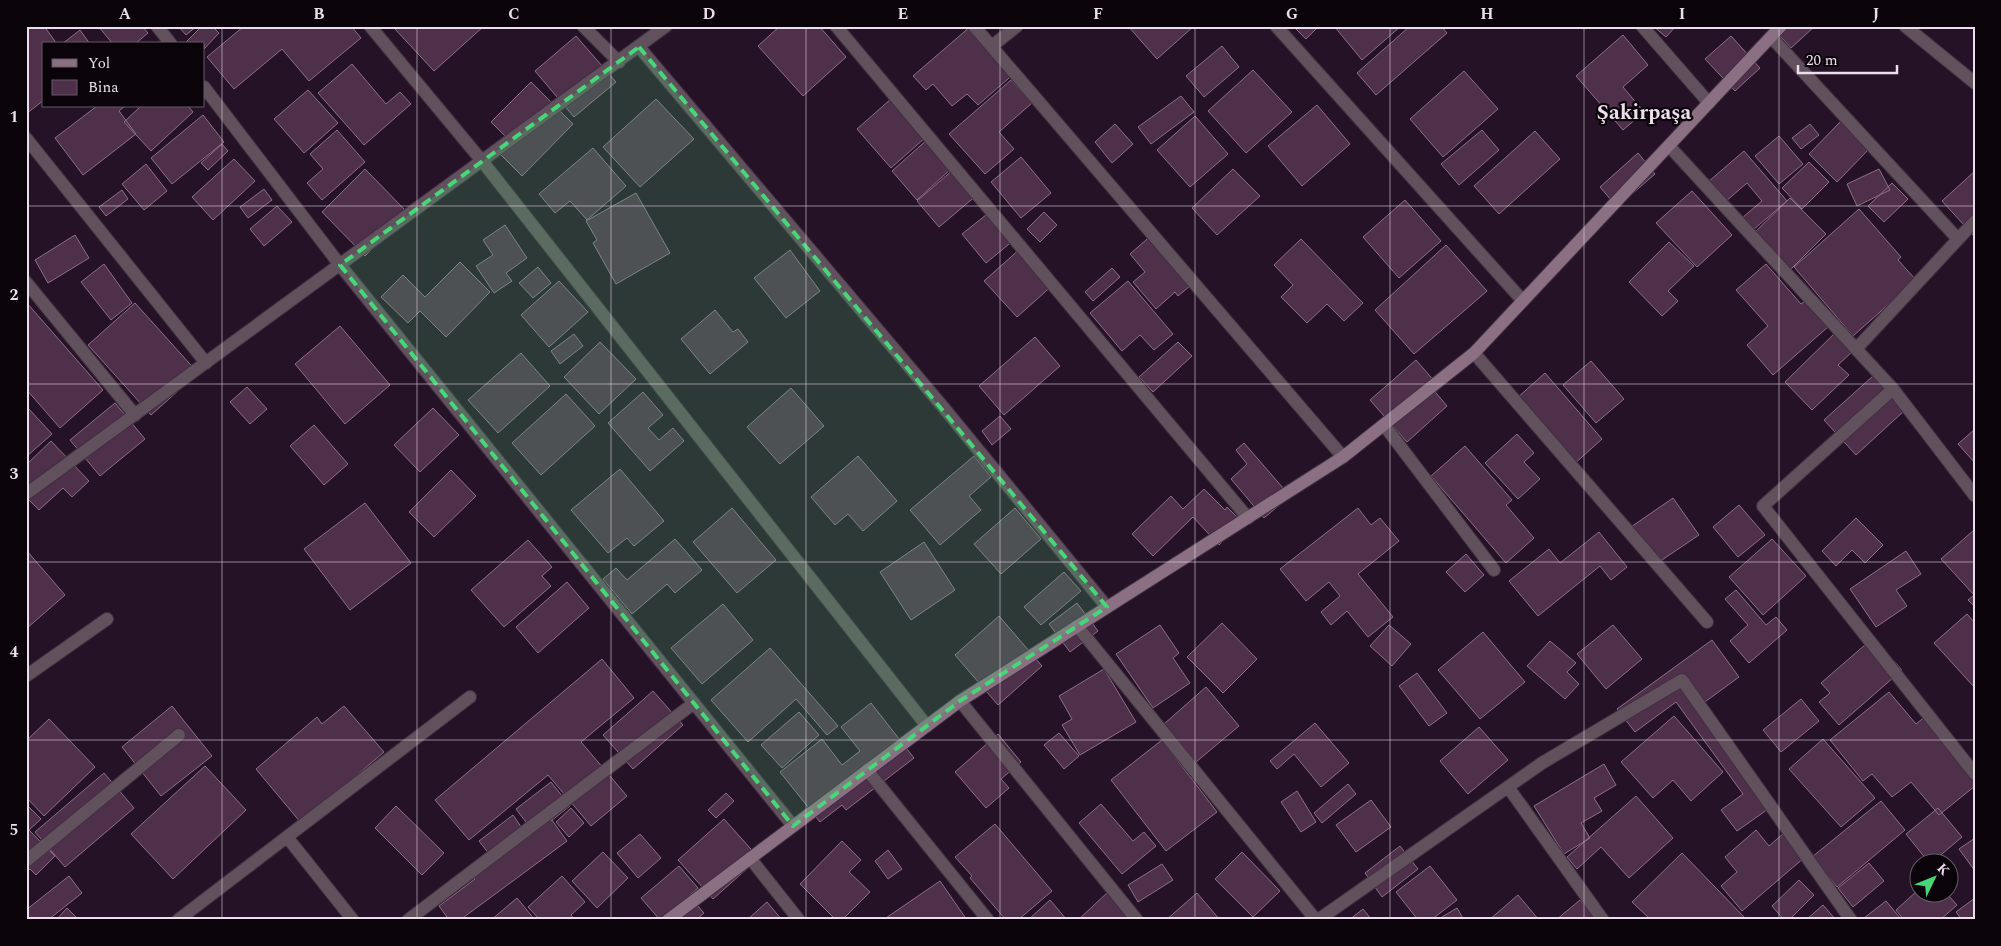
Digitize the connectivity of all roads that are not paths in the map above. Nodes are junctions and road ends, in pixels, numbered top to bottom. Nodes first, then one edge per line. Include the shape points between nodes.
1 (157, 26) edge
2 (370, 26) edge
3 (584, 26) edge
4 (666, 26) edge
5 (836, 26) edge
6 (974, 26) edge
7 (1017, 26) edge
8 (1276, 26) edge
9 (1642, 26) edge
10 (1781, 26) edge
11 (1906, 26) edge
12 (1771, 37) junction
13 (169, 42) edge
14 (992, 46) junction
15 (639, 47) junction
16 (619, 62) junction
17 (1975, 83) edge
18 (205, 88) edge
19 (1709, 103) junction
20 (26, 138) edge
21 (1669, 146) junction
22 (482, 161) junction
23 (1975, 221) edge
24 (1958, 239) junction
25 (340, 265) junction
26 (26, 282) edge
27 (1523, 301) junction
28 (1856, 348) junction
29 (1474, 353) junction
30 (206, 363) junction
31 (1893, 389) junction
32 (134, 414) junction
33 (1384, 425) junction
34 (1343, 457) junction
35 (26, 494) edge
36 (1975, 496) edge
37 (1248, 518) junction
38 (1494, 570) dead end
39 (1107, 607) junction
40 (107, 619) dead end
41 (1707, 622) dead end
42 (1077, 626) junction
43 (26, 676) edge
44 (470, 697) dead end
45 (960, 701) junction
46 (694, 703) junction
47 (927, 726) junction
48 (179, 735) dead end
49 (867, 770) junction
50 (1975, 774) edge
51 (1508, 787) junction
52 (793, 826) junction
53 (287, 837) junction
54 (750, 858) junction
55 (26, 860) edge
56 (178, 920) edge
57 (353, 920) edge
58 (408, 920) edge
59 (668, 920) edge
60 (799, 920) edge
61 (988, 920) edge
62 (1137, 920) edge
63 (1317, 920) edge
64 (1603, 920) edge
65 (1851, 920) edge

1 - 13 street
2 - 22 street
3 - 16 street
4 - 15 street
5 - 37 street
6 - 14 street
7 - 14 street
8 - 27 street
9 - 19 street
10 - 12 main road
11 - 17 street
12 - 19 main road
12 - 24 street
14 - 34 street
15 - 16 street
15 - 39 street via 944,408
16 - 22 street
18 - 25 street
19 - 21 main road
20 - 30 street
21 - 27 main road
21 - 28 street
22 - 25 street
22 - 47 street
23 - 24 street
24 - 28 street
25 - 30 street
25 - 46 street
26 - 32 street
27 - 29 main road
28 - 31 street
29 - 33 main road
29 - 41 street
30 - 32 street
31 - 36 street
31 - 50 street via 1763,506
32 - 35 street
33 - 34 main road
33 - 38 street
34 - 37 main road
37 - 39 main road
39 - 42 main road
40 - 43 street
42 - 45 main road
42 - 63 street
44 - 53 street
45 - 47 main road
45 - 62 street
46 - 52 street
46 - 58 street
47 - 49 main road
48 - 55 street
49 - 52 main road
49 - 61 street
51 - 63 street
51 - 64 street
51 - 65 street via 1542,763 1682,680
52 - 54 main road
53 - 56 street
53 - 57 street
54 - 59 main road
54 - 60 street

